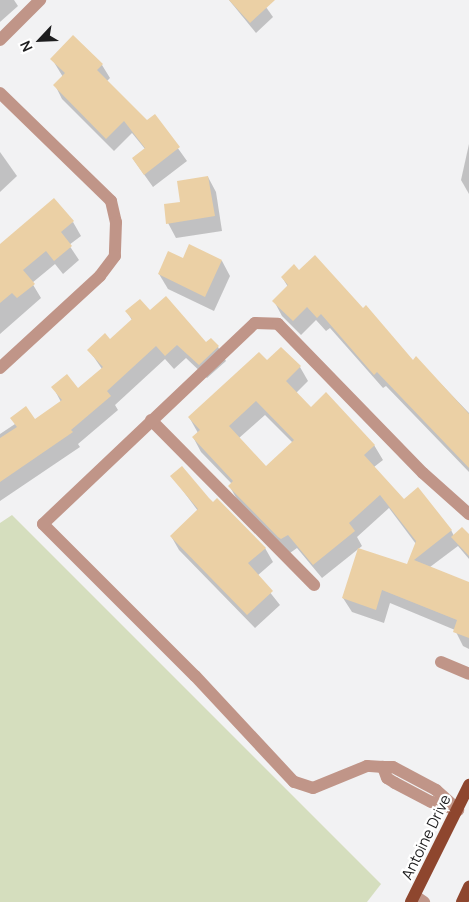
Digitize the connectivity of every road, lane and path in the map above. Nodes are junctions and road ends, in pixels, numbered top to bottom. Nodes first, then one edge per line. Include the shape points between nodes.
1 (40, 0) edge
2 (0, 40) edge
3 (0, 93) edge
4 (0, 368) edge
5 (151, 420) junction
6 (469, 514) edge
7 (314, 585) dead end
8 (441, 662) dead end
9 (469, 674) edge
10 (469, 785) edge
11 (458, 810) junction
12 (469, 887) edge
13 (416, 900) edge
14 (462, 902) edge

1 - 2 street
3 - 4 street via 111,201 116,222 115,256 100,276
5 - 6 street via 255,323 278,324 423,473
5 - 7 street
5 - 11 street via 43,524 195,676 294,782 313,788 368,766 383,767 387,778 430,802
8 - 9 street
10 - 11 main road, Antoine Drive
11 - 13 main road, Antoine Drive
12 - 14 main road

